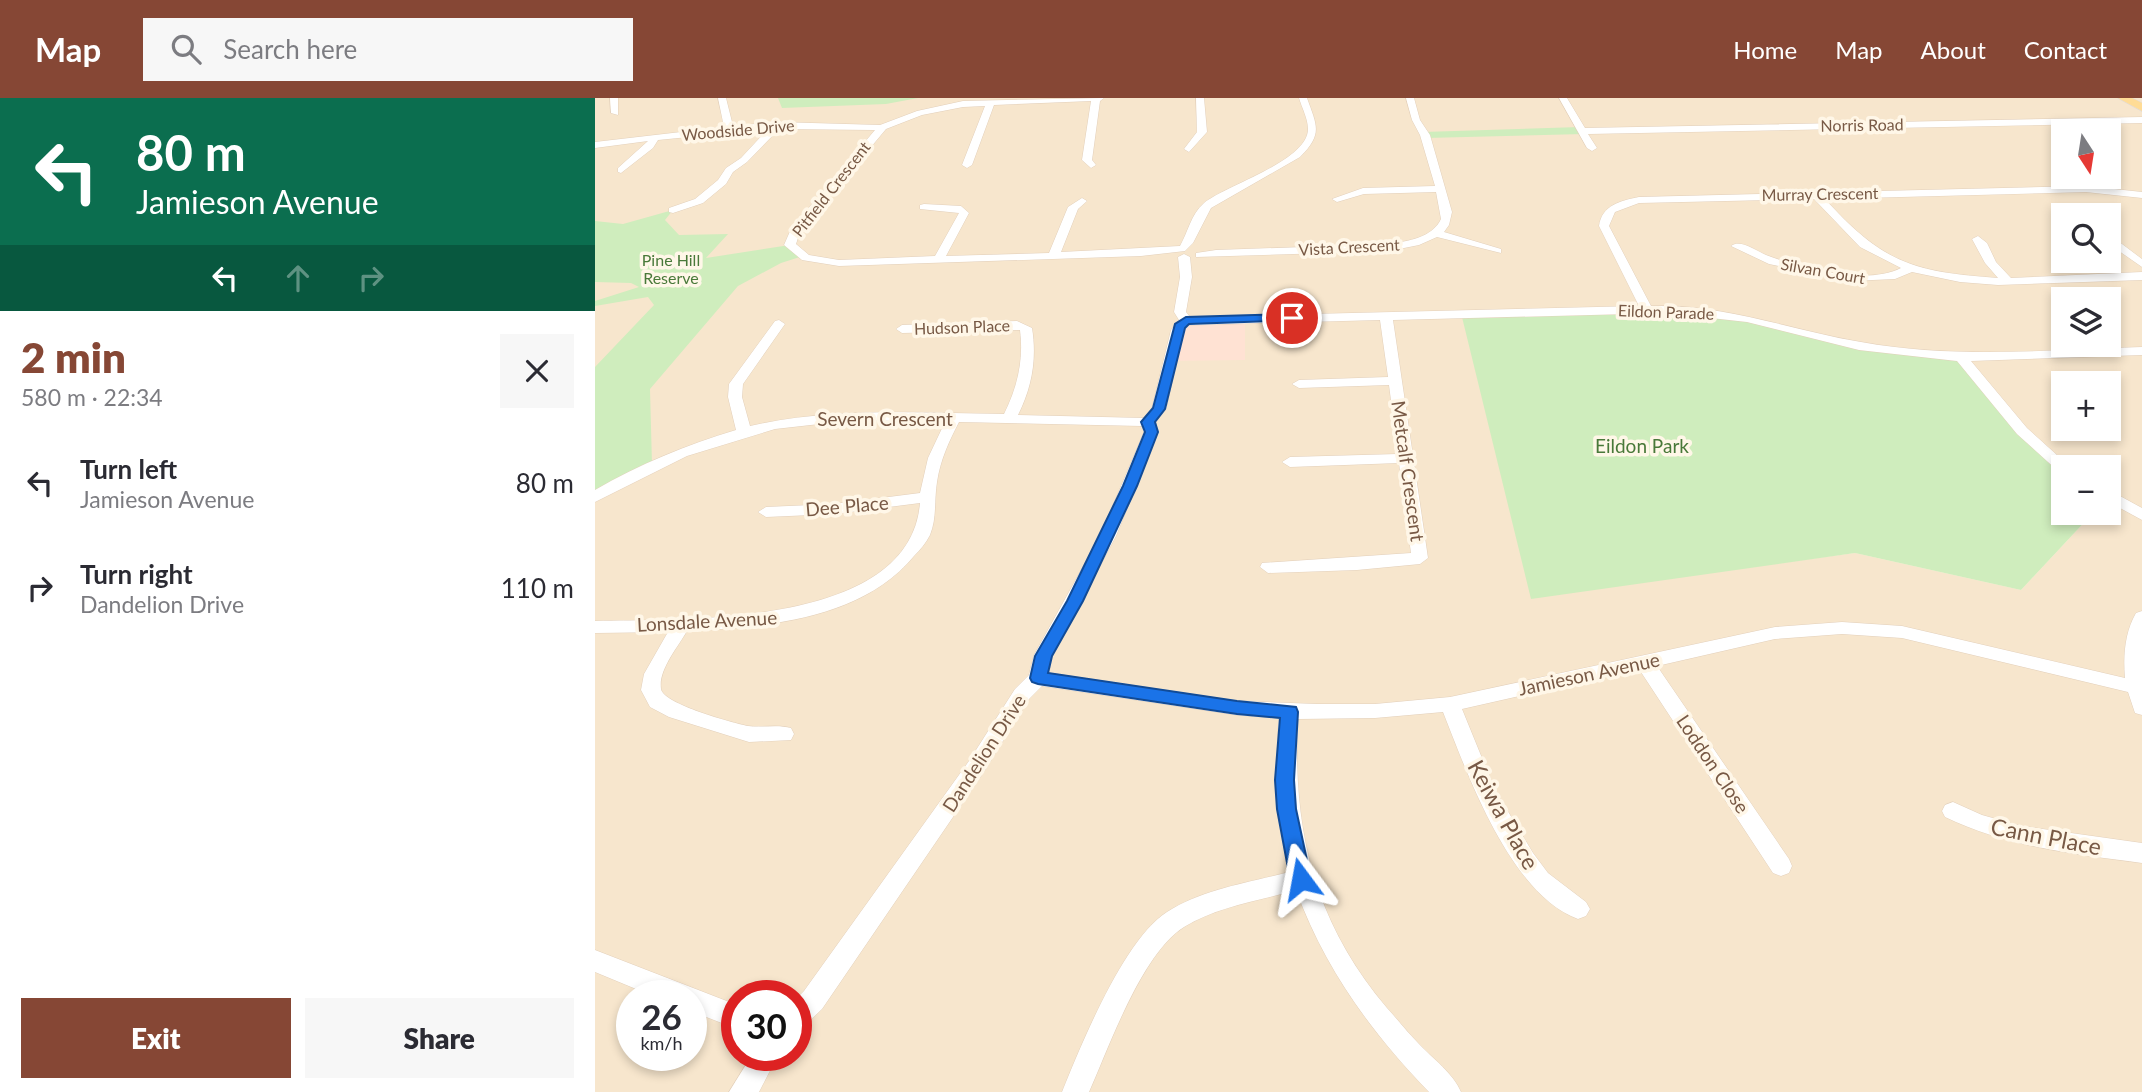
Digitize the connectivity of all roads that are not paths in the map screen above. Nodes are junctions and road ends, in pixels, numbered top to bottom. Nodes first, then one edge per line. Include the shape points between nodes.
1 (614, 98) edge
2 (722, 98) edge
3 (1098, 98) edge
4 (1200, 98) edge
5 (1303, 98) edge
6 (1410, 98) edge
7 (1563, 98) edge
8 (2124, 98) edge
9 (991, 102) junction
10 (2142, 108) edge
11 (615, 113) dead end
12 (2142, 120) edge
13 (777, 125) junction
14 (881, 128) junction
15 (729, 129) junction
16 (1582, 131) junction
17 (654, 138) junction
18 (595, 145) edge
19 (1591, 148) dead end
20 (1189, 149) dead end
21 (967, 165) dead end
22 (1091, 165) dead end
23 (621, 170) dead end
24 (1440, 190) junction
25 (1816, 195) junction
26 (2142, 195) edge
27 (1336, 199) dead end
28 (1082, 201) dead end
29 (924, 207) dead end
30 (673, 210) dead end
31 (1436, 233) junction
32 (1978, 239) dead end
33 (1737, 246) dead end
34 (2121, 248) edge
35 (1497, 251) dead end
36 (1190, 252) junction
37 (1054, 255) junction
38 (939, 259) junction
39 (2142, 264) edge
40 (1910, 268) junction
41 (2142, 276) edge
42 (2007, 280) junction
43 (1647, 309) junction
44 (1386, 315) junction
45 (1035, 318) dead end
46 (1186, 321) junction
47 (779, 324) dead end
48 (1022, 326) junction
49 (902, 329) dead end
50 (2142, 351) edge
51 (1961, 357) junction
52 (1395, 382) junction
53 (1299, 384) dead end
54 (954, 418) junction
55 (1009, 419) junction
56 (1148, 422) junction
57 (744, 432) junction
58 (2051, 457) edge
59 (1406, 458) junction
60 (1290, 462) dead end
61 (595, 497) edge
62 (928, 497) junction
63 (2121, 502) edge
64 (766, 512) dead end
65 (2142, 514) edge
66 (1268, 567) dead end
67 (2142, 617) edge
68 (682, 624) junction
69 (595, 627) edge
70 (1645, 663) junction
71 (1038, 678) junction
72 (2135, 687) junction
73 (1450, 704) junction
74 (2142, 708) edge
75 (1289, 712) junction
76 (784, 734) dead end
77 (1952, 811) dead end
78 (2142, 853) edge
79 (1781, 866) dead end
80 (1301, 879) junction
81 (1578, 909) dead end
82 (595, 961) edge
83 (643, 980) edge
84 (812, 999) edge
85 (758, 1071) edge
86 (742, 1092) edge
87 (1075, 1092) edge
88 (1448, 1092) edge

1 - 11 street
2 - 15 street
3 - 9 street, Pitfield Crescent
3 - 22 street via 1087,160
4 - 20 street via 1202,132
5 - 36 street via 1312,129 1304,148 1203,210
6 - 24 street
7 - 16 street
8 - 10 main road
9 - 14 street, Pitfield Crescent via 929,111
9 - 21 street
12 - 16 street, Norris Road
13 - 14 street, Woodside Drive
13 - 15 street, Woodside Drive
13 - 30 street via 699,201
14 - 38 street, Pitfield Crescent via 795,231 790,245 806,258 826,262
15 - 17 street, Woodside Drive
16 - 19 street
17 - 18 street, Woodside Drive
17 - 23 street
24 - 27 street via 1363,191
24 - 31 street via 1447,219
25 - 26 street, Murray Crescent via 2086,189
25 - 40 street via 1865,246
25 - 43 street, Murray Crescent via 1651,198 1610,210 1604,226
28 - 37 street via 1073,207
29 - 38 street via 953,207 964,213
31 - 35 street
31 - 36 street, Vista Crescent via 1386,247
32 - 42 street via 1991,264
33 - 40 street, Silvan Court via 1763,260 1853,279 1901,276
34 - 39 street
36 - 37 street, Pitfield Crescent
36 - 46 street, Dandelion Drive via 1180,312
37 - 38 street, Pitfield Crescent
40 - 42 street via 1967,279
41 - 42 street
43 - 44 street, Eildon Parade
43 - 51 street, Eildon Parade via 1729,315 1880,350
44 - 46 street, Eildon Parade
44 - 52 street, Metcalf Crescent
45 - 48 street, Hudson Place
46 - 56 street, Dandelion Drive via 1177,330 1159,409
47 - 57 street via 736,384
48 - 49 street, Hudson Place
48 - 55 street, Hudson Place via 1028,363
50 - 51 street, Eildon Parade
51 - 58 street via 2022,430
52 - 53 street
52 - 59 street, Metcalf Crescent
54 - 55 street, Severn Crescent
54 - 57 street, Severn Crescent via 842,416
54 - 62 street, Lonsdale Avenue via 934,459
55 - 56 street, Severn Crescent
56 - 71 street, Dandelion Drive via 1151,432 1130,486 1043,656
57 - 61 street, Severn Crescent via 652,465
59 - 60 street
59 - 66 street, Metcalf Crescent via 1421,558
62 - 64 street, Dee Place
62 - 68 street, Lonsdale Avenue via 925,527 912,550 883,576 854,593 788,616
63 - 65 street
67 - 72 street via 2134,645
68 - 69 street, Lonsdale Avenue
68 - 76 street via 653,674 651,690 657,702 675,712 749,734
70 - 72 street, Jamieson Avenue via 1796,630 1870,629 1924,636
70 - 73 street, Jamieson Avenue
70 - 79 street, Loddon Close
71 - 75 street, Jamieson Avenue
71 - 84 street, Dandelion Drive via 1021,694 969,778
72 - 74 street
73 - 75 street, Jamieson Avenue via 1365,712
73 - 81 street, Keiwa Place via 1486,793 1525,860 1540,880
75 - 80 street via 1286,809
77 - 78 street, Cann Place via 1976,824 2012,832
80 - 87 street via 1187,913 1158,933 1138,962
80 - 88 street via 1341,962 1367,1002 1397,1041
82 - 83 street
85 - 86 street

